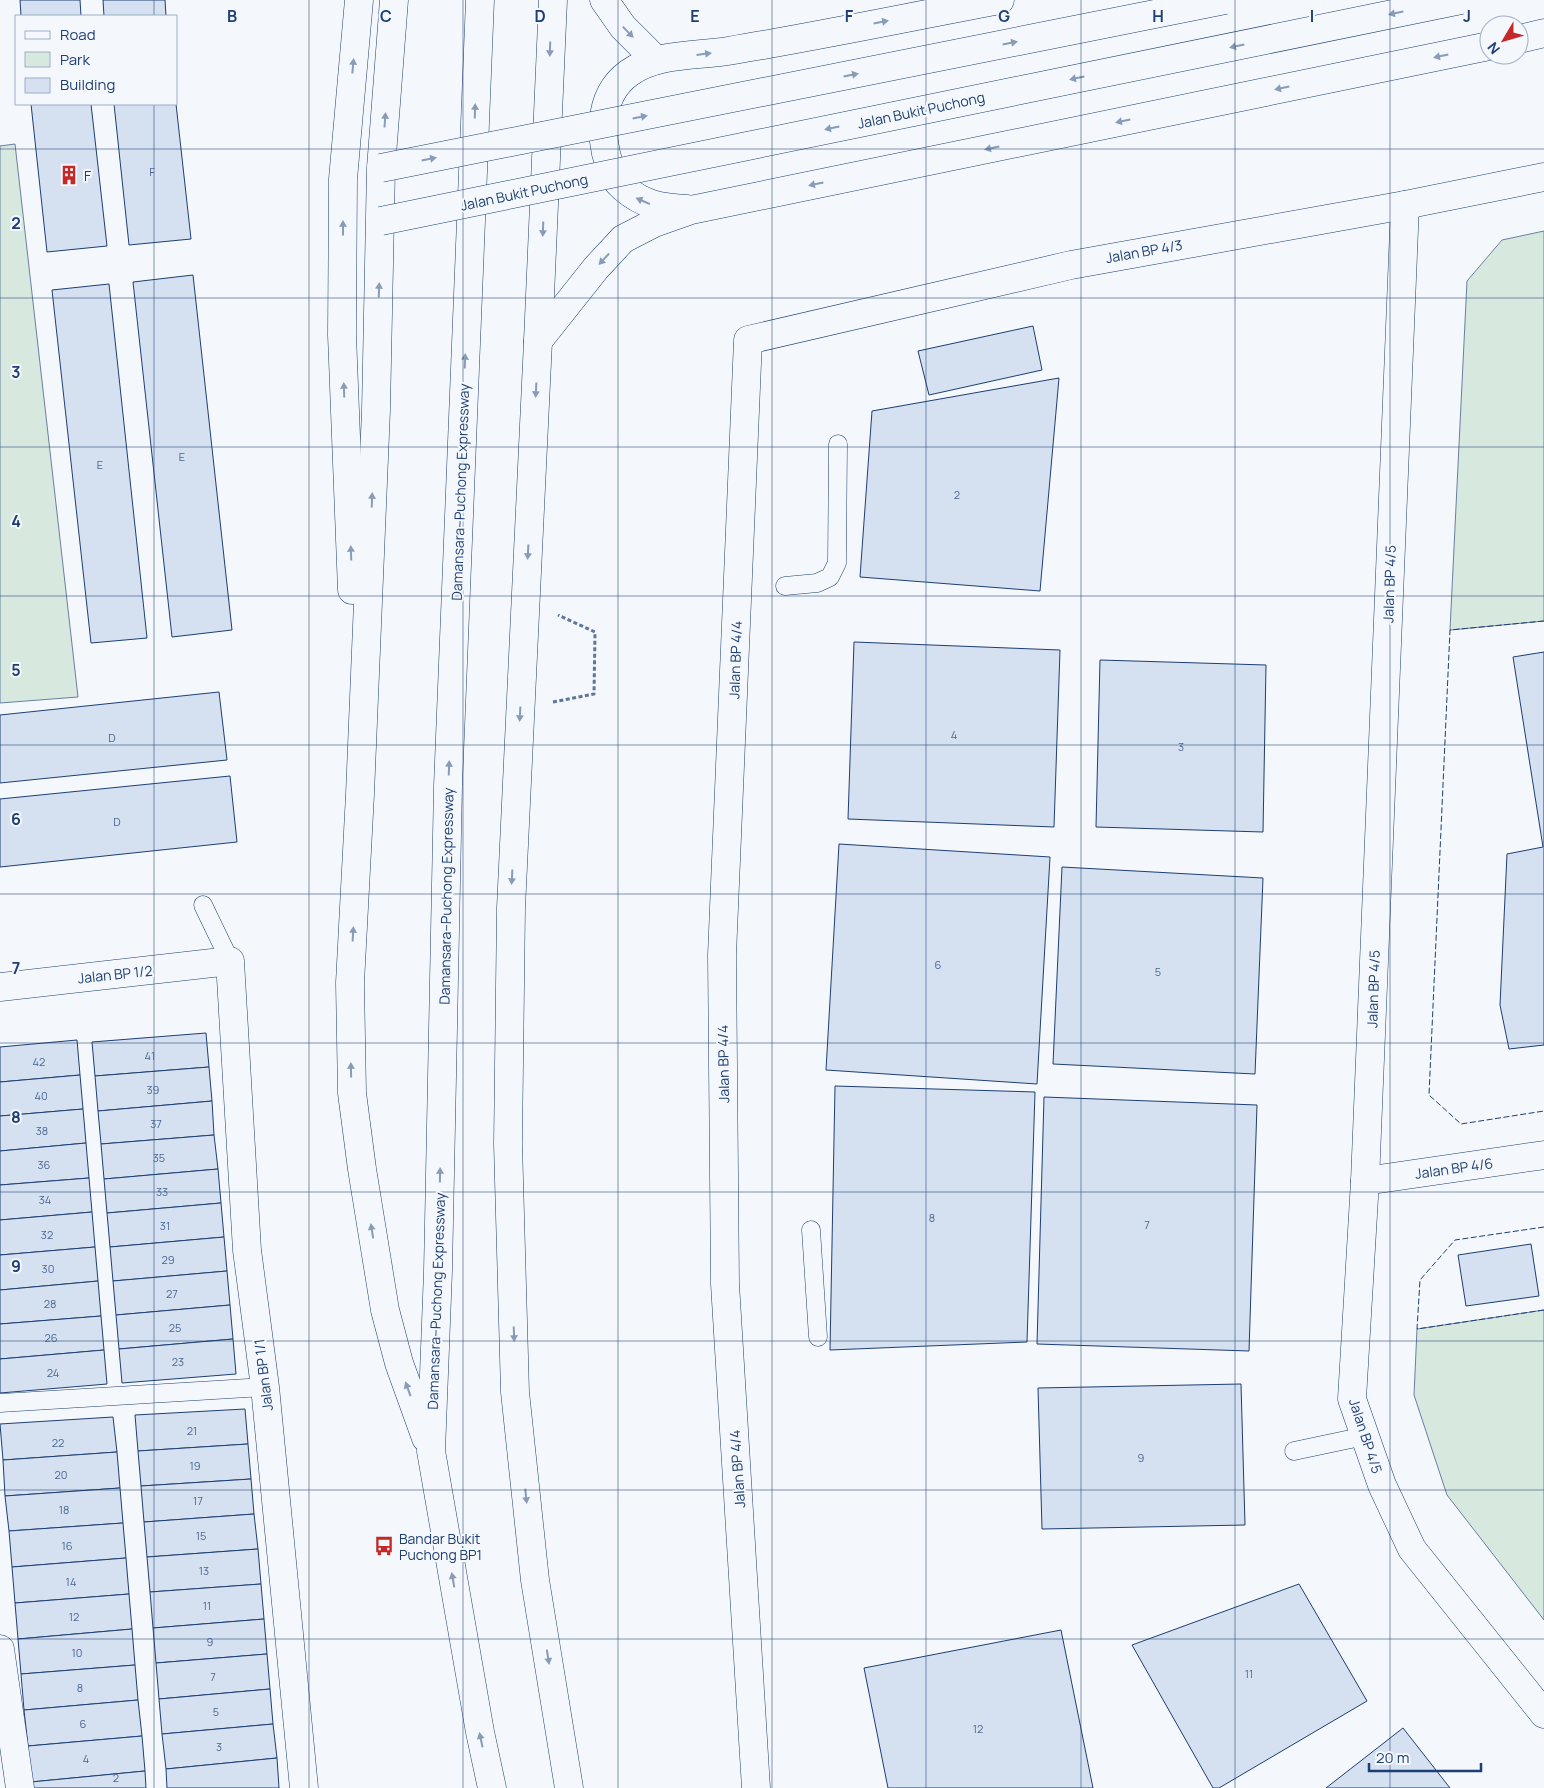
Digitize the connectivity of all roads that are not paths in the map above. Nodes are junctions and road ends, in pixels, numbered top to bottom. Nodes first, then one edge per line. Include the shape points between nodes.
1 (359, 0) edge
2 (394, 0) edge
3 (480, 0) edge
4 (552, 0) edge
5 (604, 0) edge
6 (1000, 0) edge
7 (1224, 0) edge
8 (1461, 0) edge
9 (1544, 33) edge
10 (1529, 37) edge
11 (1479, 48) edge
12 (656, 60) junction
13 (381, 168) junction
14 (1544, 177) edge
15 (1405, 205) junction
16 (691, 210) junction
17 (381, 221) junction
18 (748, 340) joint
19 (538, 341) junction
20 (838, 444) dead end
21 (785, 586) dead end
22 (360, 794) junction
23 (203, 905) dead end
24 (230, 961) junction
25 (0, 987) edge
26 (1544, 1155) edge
27 (1365, 1181) junction
28 (811, 1230) dead end
29 (818, 1337) dead end
30 (266, 1387) junction
31 (0, 1403) edge
32 (1365, 1436) junction
33 (431, 1451) junction
34 (1294, 1451) dead end
35 (0, 1650) edge
36 (1544, 1714) edge
37 (20, 1788) edge
38 (304, 1788) edge
39 (492, 1788) edge
40 (569, 1788) edge
41 (756, 1788) edge

22 -> 1 main road via 342,335 343,179
13 -> 2 main road
33 -> 3 main road, Damansara–Puchong Expressway via 448,786
4 -> 19 main road
5 -> 12 main road via 623,27
12 -> 6 main road via 726,51
13 -> 7 main road, bridge
8 -> 17 main road, Jalan Bukit Puchong, bridge
9 - 10 main road
11 -> 16 main road
16 -> 12 main road via 657,207 634,197 615,179 608,161 603,136 604,112 610,93 629,73
13 - 17 main road
14 - 15 main road, Jalan BP 4/3
15 - 18 main road, Jalan BP 4/3 via 1071,265
15 - 27 main road, Jalan BP 4/5
16 -> 19 main road via 654,223 623,239
22 -> 17 main road
18 - 41 main road, Jalan BP 4/4 via 722,955 726,1284
19 -> 40 main road via 511,908 508,1124 516,1392 535,1580
20 - 21 lane via 836,564 830,577 817,583
33 -> 22 main road via 399,1363 385,1310 352,1093 350,982
23 - 24 lane
24 - 25 main road, Jalan BP 1/2
24 - 30 main road, Jalan BP 1/1 via 247,1250
26 - 27 main road, Jalan BP 4/6
27 - 32 main road, Jalan BP 4/5 via 1352,1399
28 - 29 lane
30 - 31 lane
30 - 38 main road, Jalan BP 1/1
32 - 34 lane
32 - 36 main road, Jalan BP 4/5 via 1382,1484 1412,1549
39 -> 33 main road, Damansara–Puchong Expressway
35 - 37 main road

